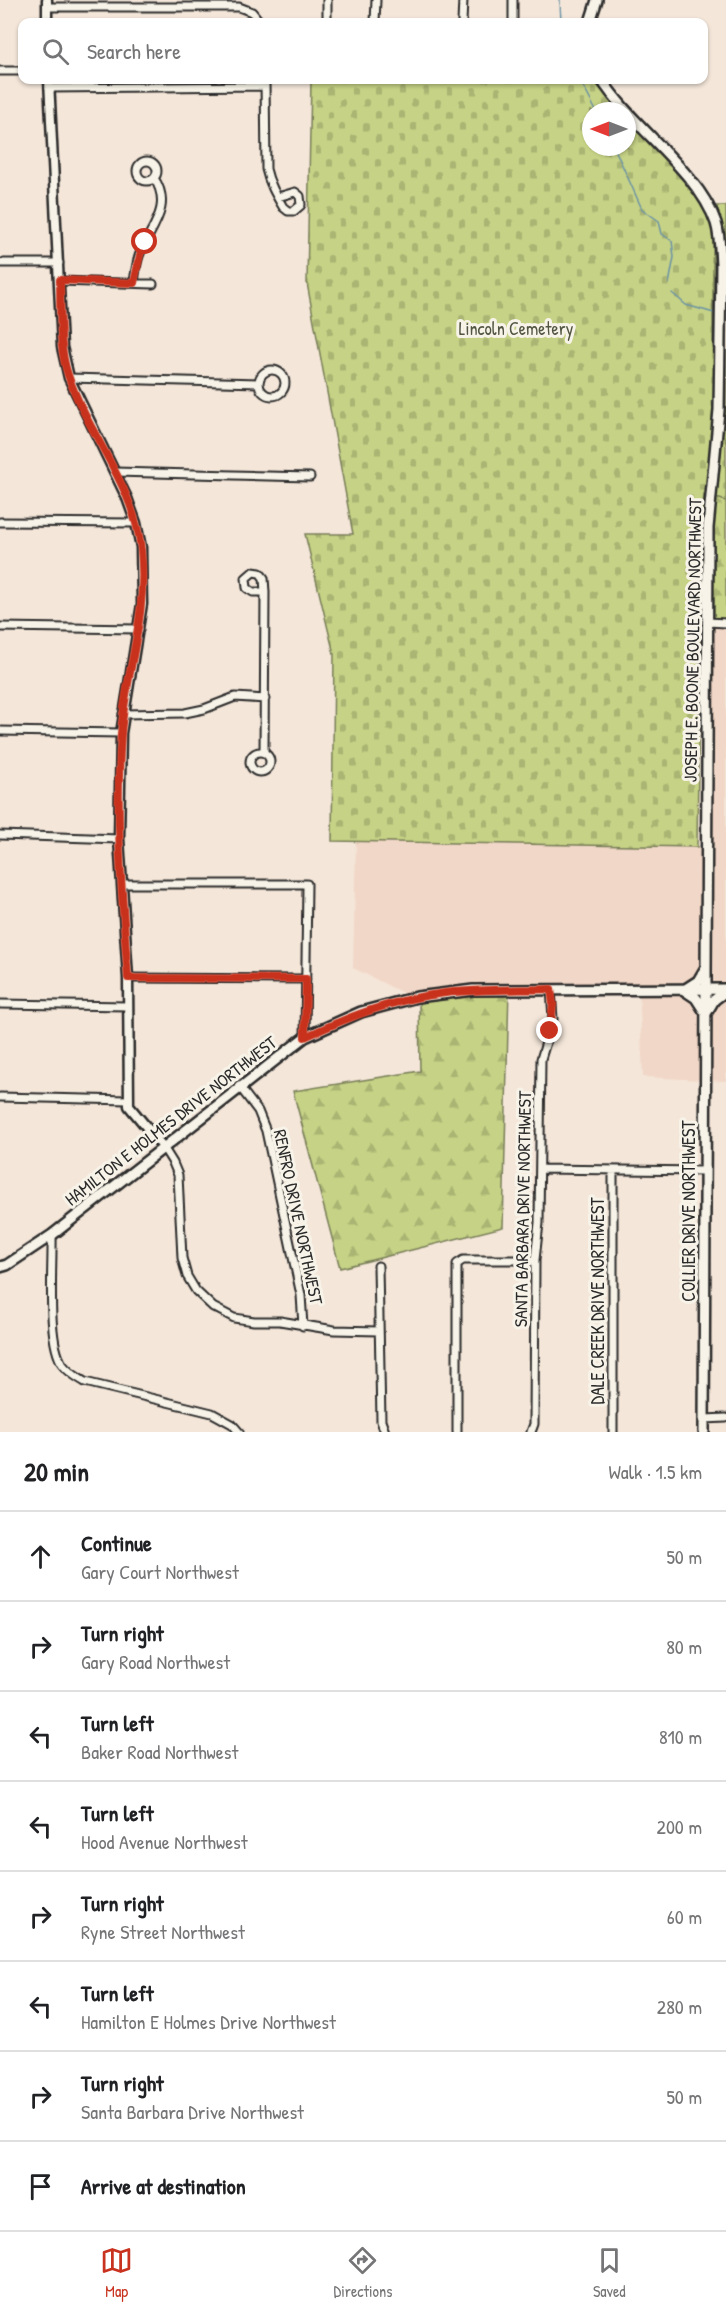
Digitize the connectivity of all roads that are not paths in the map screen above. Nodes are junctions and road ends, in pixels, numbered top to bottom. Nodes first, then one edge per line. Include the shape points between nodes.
1 (327, 0) edge
2 (376, 0) edge
3 (462, 0) edge
4 (513, 0) edge
5 (597, 0) edge
6 (47, 4) edge
7 (257, 18) edge
8 (327, 18) edge
9 (375, 18) edge
10 (462, 18) edge
11 (513, 18) edge
12 (591, 18) edge
13 (0, 70) edge
14 (18, 71) edge
15 (49, 84) edge
16 (265, 84) edge
17 (606, 84) edge
18 (154, 178) dead end
19 (278, 197) dead end
20 (0, 262) edge
21 (59, 263) junction
22 (60, 280) junction
23 (134, 283) junction
24 (153, 284) dead end
25 (69, 378) junction
26 (259, 383) dead end
27 (115, 472) junction
28 (309, 477) dead end
29 (0, 522) edge
30 (136, 523) junction
31 (265, 592) dead end
32 (708, 622) junction
33 (726, 622) edge
34 (0, 627) edge
35 (139, 629) junction
36 (265, 699) junction
37 (123, 714) junction
38 (0, 730) edge
39 (121, 733) junction
40 (264, 753) dead end
41 (0, 836) edge
42 (118, 839) junction
43 (122, 884) junction
44 (706, 963) junction
45 (128, 978) junction
46 (306, 979) junction
47 (551, 989) junction
48 (726, 989) edge
49 (683, 990) junction
50 (706, 990) junction
51 (0, 1004) edge
52 (128, 1006) junction
53 (706, 1014) junction
54 (305, 1037) junction
55 (240, 1086) junction
56 (0, 1097) edge
57 (129, 1100) junction
58 (163, 1148) junction
59 (540, 1169) junction
60 (613, 1170) junction
61 (705, 1171) junction
62 (52, 1235) junction
63 (535, 1260) junction
64 (378, 1266) dead end
65 (0, 1267) edge
66 (303, 1326) junction
67 (379, 1331) junction
68 (726, 1418) edge
69 (705, 1419) junction
70 (239, 1432) edge
71 (385, 1432) edge
72 (457, 1432) edge
73 (531, 1432) edge
74 (613, 1432) edge
75 (705, 1432) edge

1 - 8 street
2 - 9 street
3 - 10 street
4 - 11 street
5 - 12 main road
6 - 7 street via 239,7
13 - 14 street
15 - 21 street
16 - 19 street via 266,170
17 - 32 main road, JOSEPH E. BOONE BOULEVARD NORTHWEST via 694,185 711,210 720,241 721,367 708,528
18 - 23 street via 160,192 160,213 140,255
20 - 21 street
21 - 22 street
22 - 23 street
22 - 25 street via 62,346
23 - 24 street
25 - 26 street
25 - 27 street
27 - 28 street
27 - 30 street
29 - 30 street
30 - 35 street via 143,576
31 - 36 street
32 - 33 street
32 - 44 main road, JOSEPH E. BOONE BOULEVARD NORTHWEST
34 - 35 street
35 - 37 street
36 - 37 street via 235,698 185,713
36 - 40 street
37 - 39 street
38 - 39 street
39 - 42 street
41 - 42 street
42 - 43 street
43 - 45 street
43 - 46 street via 307,884
44 - 48 main road via 715,981
44 - 49 main road via 698,981
44 - 50 main road, JOSEPH E. BOONE BOULEVARD NORTHWEST
45 - 46 street
45 - 52 street
46 - 54 street
47 - 49 main road, HAMILTON E HOLMES DRIVE NORTHWEST
47 - 54 main road, HAMILTON E HOLMES DRIVE NORTHWEST via 473,990 417,997 361,1012
47 - 59 street, SANTA BARBARA DRIVE NORTHWEST via 553,1018 541,1059
48 - 50 main road, HAMILTON E HOLMES DRIVE NORTHWEST
48 - 53 main road
49 - 50 main road, HAMILTON E HOLMES DRIVE NORTHWEST
49 - 53 main road via 696,998
50 - 53 main road, COLLIER DRIVE NORTHWEST
51 - 52 street
52 - 57 street
53 - 61 main road, COLLIER DRIVE NORTHWEST
54 - 55 main road, HAMILTON E HOLMES DRIVE NORTHWEST
55 - 58 main road, HAMILTON E HOLMES DRIVE NORTHWEST
55 - 66 street, RENFRO DRIVE NORTHWEST via 258,1111 266,1131 301,1295
56 - 57 street
57 - 58 street via 129,1106
58 - 62 main road, HAMILTON E HOLMES DRIVE NORTHWEST
58 - 66 street via 177,1175 182,1258 196,1291 213,1307 234,1318
59 - 60 street
59 - 63 street, SANTA BARBARA DRIVE NORTHWEST
60 - 61 street
60 - 74 street, DALE CREEK DRIVE NORTHWEST
61 - 69 main road, COLLIER DRIVE NORTHWEST
62 - 65 main road, HAMILTON E HOLMES DRIVE NORTHWEST
62 - 70 street via 53,1334 62,1364 72,1375 85,1382 212,1413
63 - 72 street via 457,1264
63 - 73 street, SANTA BARBARA DRIVE NORTHWEST
64 - 67 street
66 - 67 street
67 - 71 street via 381,1421
68 - 69 street
69 - 75 main road, COLLIER DRIVE NORTHWEST

